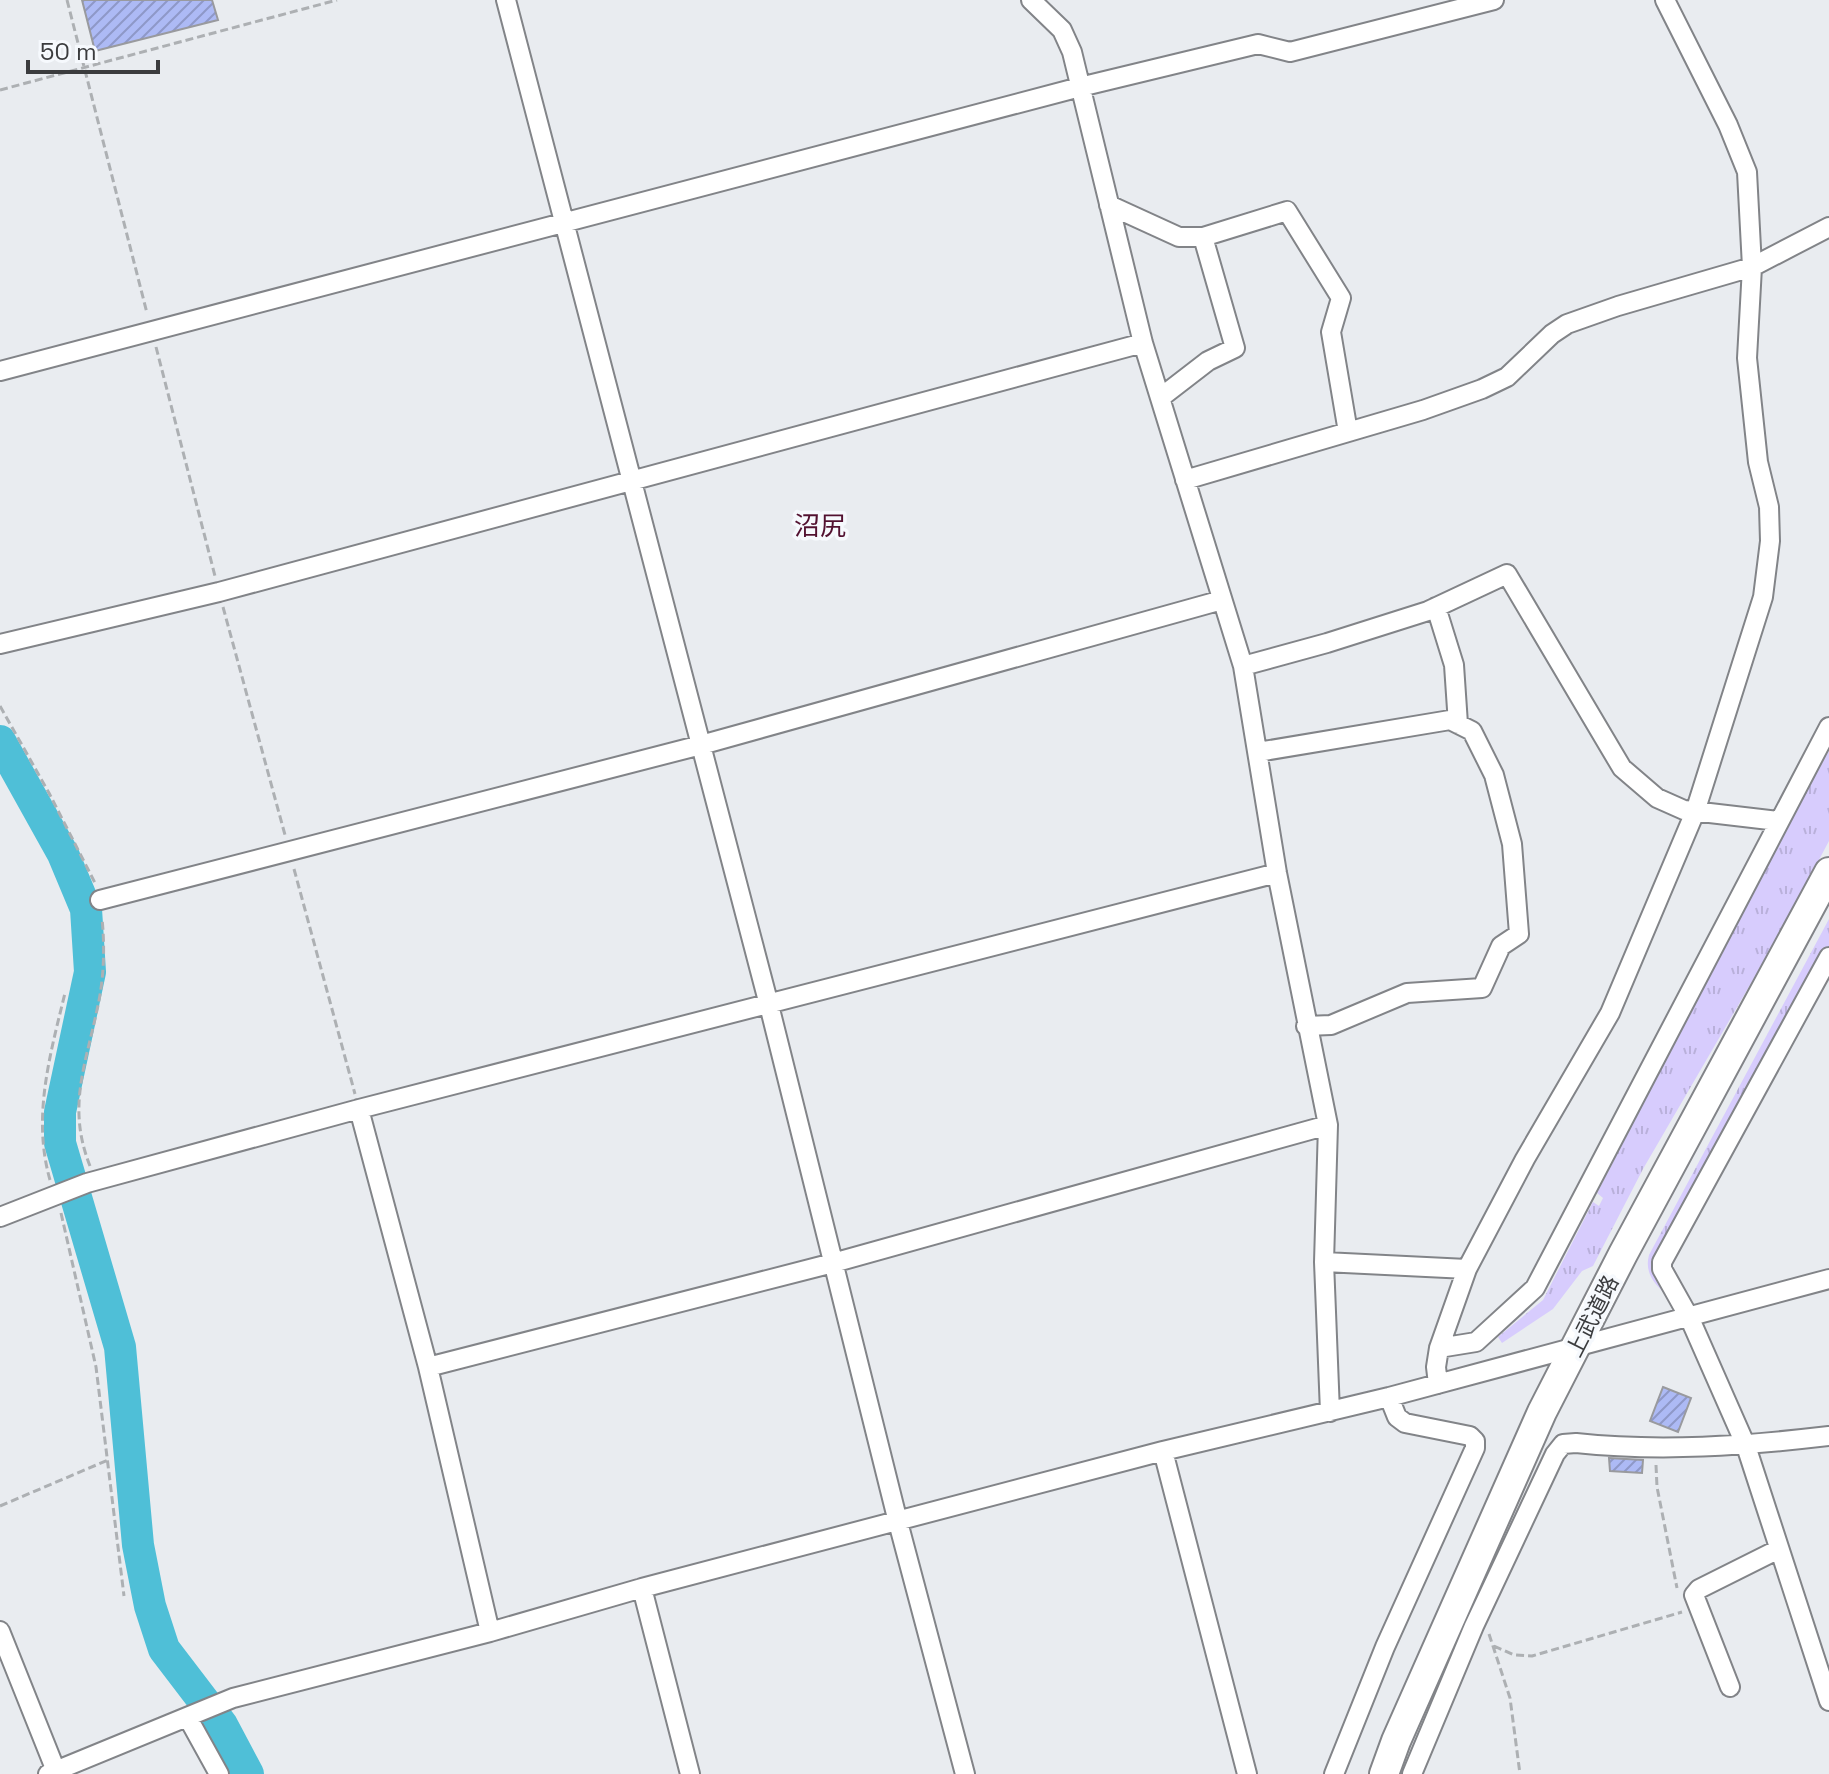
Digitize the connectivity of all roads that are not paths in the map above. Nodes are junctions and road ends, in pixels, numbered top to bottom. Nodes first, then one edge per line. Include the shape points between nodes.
1 (506, 0) edge
2 (1031, 0) edge
3 (1494, 0) edge
4 (1665, 0) edge
5 (1080, 87) junction
6 (1109, 205) junction
7 (564, 221) junction
8 (1829, 227) edge
9 (1203, 237) junction
10 (1752, 267) junction
11 (1143, 343) junction
12 (0, 371) edge
13 (1160, 398) junction
14 (1348, 432) junction
15 (1185, 480) junction
16 (632, 481) junction
17 (1222, 600) junction
18 (1436, 607) junction
19 (0, 644) edge
20 (1243, 666) junction
21 (1458, 724) junction
22 (1829, 727) edge
23 (701, 745) junction
24 (1258, 752) junction
25 (1695, 812) junction
26 (1778, 821) junction
27 (1829, 872) edge
28 (1277, 873) junction
29 (100, 900) road end
30 (1829, 957) edge
31 (769, 1005) junction
32 (1306, 1026) junction
33 (359, 1109) junction
34 (1328, 1125) junction
35 (0, 1217) edge
36 (1324, 1262) junction
37 (833, 1263) junction
38 (1467, 1269) junction
39 (1829, 1279) edge
40 (1690, 1319) junction
41 (1439, 1348) junction
42 (1575, 1349) junction
43 (428, 1367) junction
44 (1438, 1384) junction
45 (1389, 1397) junction
46 (1330, 1412) junction
47 (1829, 1436) edge
48 (1746, 1446) junction
49 (1163, 1451) junction
50 (898, 1522) junction
51 (1779, 1549) junction
52 (642, 1588) junction
53 (0, 1631) edge
54 (490, 1632) junction
55 (1730, 1687) dead end
56 (1829, 1701) edge
57 (191, 1716) junction
58 (52, 1772) edge
59 (219, 1774) edge
60 (690, 1774) edge
61 (965, 1774) edge
62 (1247, 1774) edge
63 (1334, 1774) edge
64 (1384, 1774) edge
65 (1412, 1774) edge

1 - 7 street
2 - 5 street via 1068,39
3 - 5 street via 1290,52 1258,44
4 - 10 street via 1747,172
5 - 6 street
5 - 7 street
6 - 9 street via 1179,237
6 - 11 street
7 - 12 street
7 - 16 street
8 - 10 street
9 - 13 street via 1235,348 1208,361
9 - 14 street via 1287,211 1341,298 1331,332
10 - 14 street via 1567,324 1507,377
10 - 25 street via 1747,358 1758,462 1769,507 1769,555 1763,597
11 - 13 street
11 - 16 street
13 - 15 street
14 - 15 street
15 - 17 street
16 - 19 street via 219,592
16 - 23 street
17 - 20 street
17 - 23 street
18 - 20 street
18 - 21 street via 1454,665
18 - 25 street via 1507,574 1622,768 1657,798
20 - 24 street
21 - 24 street via 1450,720
21 - 32 street via 1472,731 1494,775 1512,844 1519,934 1501,946 1482,988 1407,993 1331,1025
22 - 26 street
23 - 29 street
23 - 31 street
24 - 28 street
25 - 26 street
25 - 38 street via 1610,1013
26 - 41 street via 1535,1288 1476,1342
27 - 42 highway, 上武道路
28 - 31 street
28 - 32 street
30 - 40 street via 1662,1262
31 - 33 street
31 - 37 street
32 - 34 street
33 - 35 street via 93,1182
33 - 43 street
34 - 36 street
34 - 37 street
36 - 38 street
36 - 46 street
37 - 43 street
37 - 50 street
38 - 41 street
39 - 40 street
40 - 42 street
40 - 48 street
41 - 44 street
42 - 44 street
42 - 64 highway, 上武道路 via 1542,1412
43 - 54 street
44 - 45 street
45 - 46 street
45 - 63 street via 1405,1423 1470,1436 1475,1448
46 - 49 street
47 - 48 street
48 - 51 street
48 - 65 street via 1654,1448 1568,1442 1559,1448 1474,1626
49 - 50 street
49 - 62 street
50 - 52 street
50 - 61 street
51 - 55 street via 1699,1589 1696,1601
51 - 56 street
52 - 54 street
52 - 60 street
53 - 58 street
54 - 57 street via 233,1698
57 - 58 street
57 - 59 street

